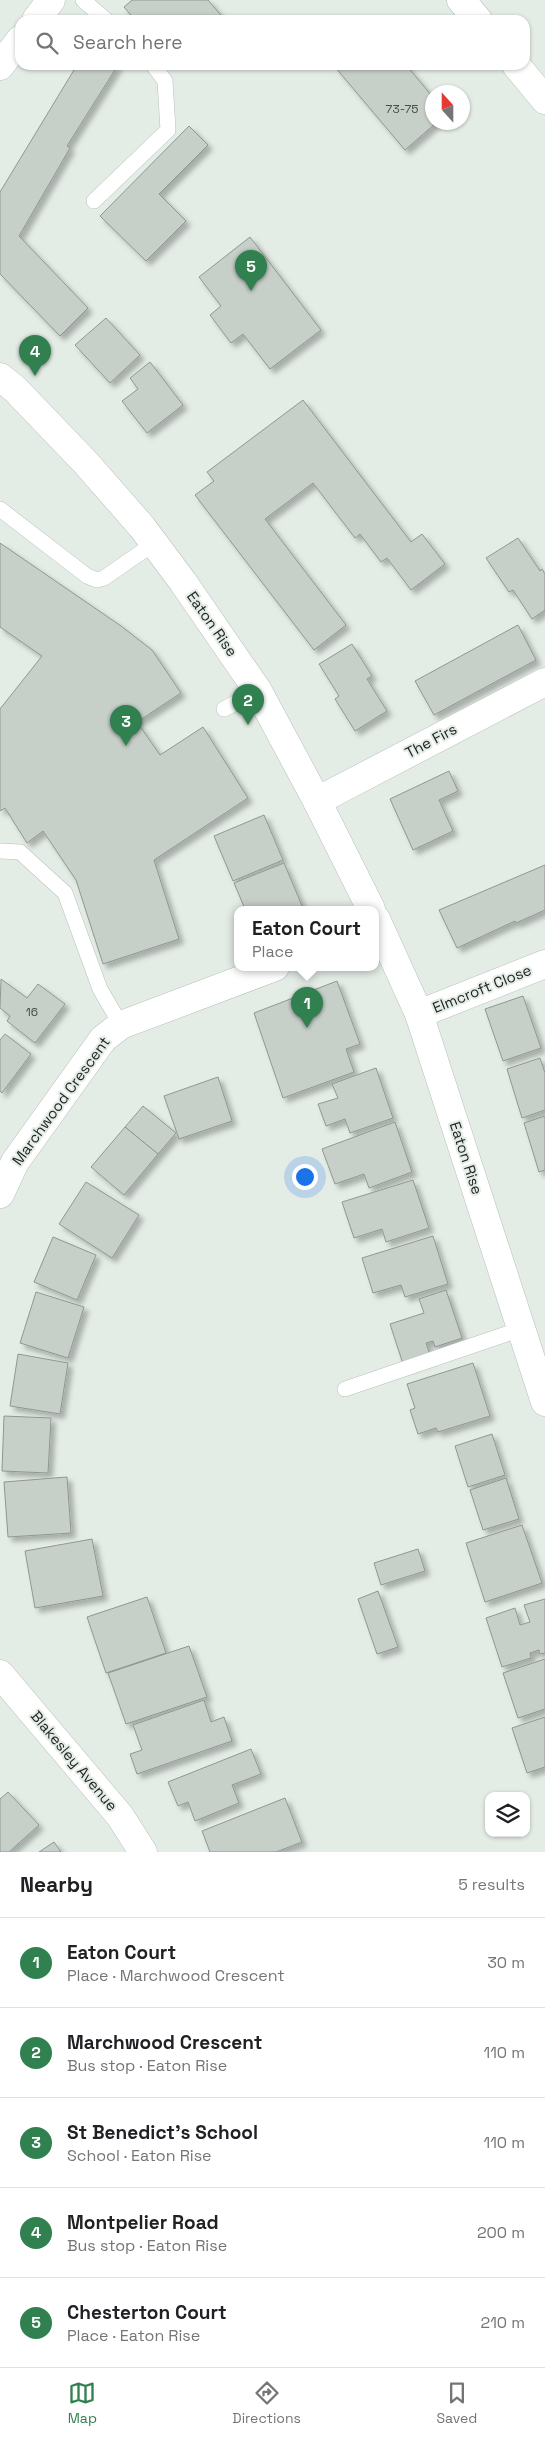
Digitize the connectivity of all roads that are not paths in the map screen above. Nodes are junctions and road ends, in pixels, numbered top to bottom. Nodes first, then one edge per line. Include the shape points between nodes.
1 (51, 0) edge
2 (83, 0) edge
3 (461, 0) edge
4 (40, 15) edge
5 (100, 15) edge
6 (474, 15) edge
7 (15, 46) edge
8 (0, 66) edge
9 (157, 70) edge
10 (520, 70) edge
11 (545, 100) edge
12 (94, 202) dead end
13 (0, 377) edge
14 (0, 509) edge
15 (153, 544) junction
16 (545, 682) edge
17 (258, 691) junction
18 (224, 709) dead end
19 (317, 801) junction
20 (0, 850) edge
21 (368, 906) edge
22 (379, 929) edge
23 (545, 964) edge
24 (264, 971) edge
25 (419, 1014) junction
26 (121, 1025) junction
27 (0, 1194) edge
28 (522, 1329) junction
29 (346, 1389) dead end
30 (545, 1402) edge
31 (0, 1674) edge
32 (143, 1852) edge

1 - 4 street
2 - 5 lane
3 - 6 street
7 - 8 street
9 - 12 lane via 165,81 168,130
10 - 11 street
13 - 15 street, Eaton Rise via 86,463
14 - 15 lane via 87,576 97,580
15 - 17 street, Eaton Rise
16 - 19 street, The Firs
17 - 18 lane
17 - 19 street, Eaton Rise
19 - 21 street, Eaton Rise
20 - 26 lane via 20,852 65,893 100,989
22 - 25 street, Eaton Rise
23 - 25 street, Elmcroft Close
24 - 26 street, Marchwood Crescent
25 - 28 street, Eaton Rise
26 - 27 street, Marchwood Crescent via 103,1039 31,1139 15,1162
28 - 29 lane
28 - 30 street, Eaton Rise
31 - 32 street, Blakesley Avenue via 120,1816

